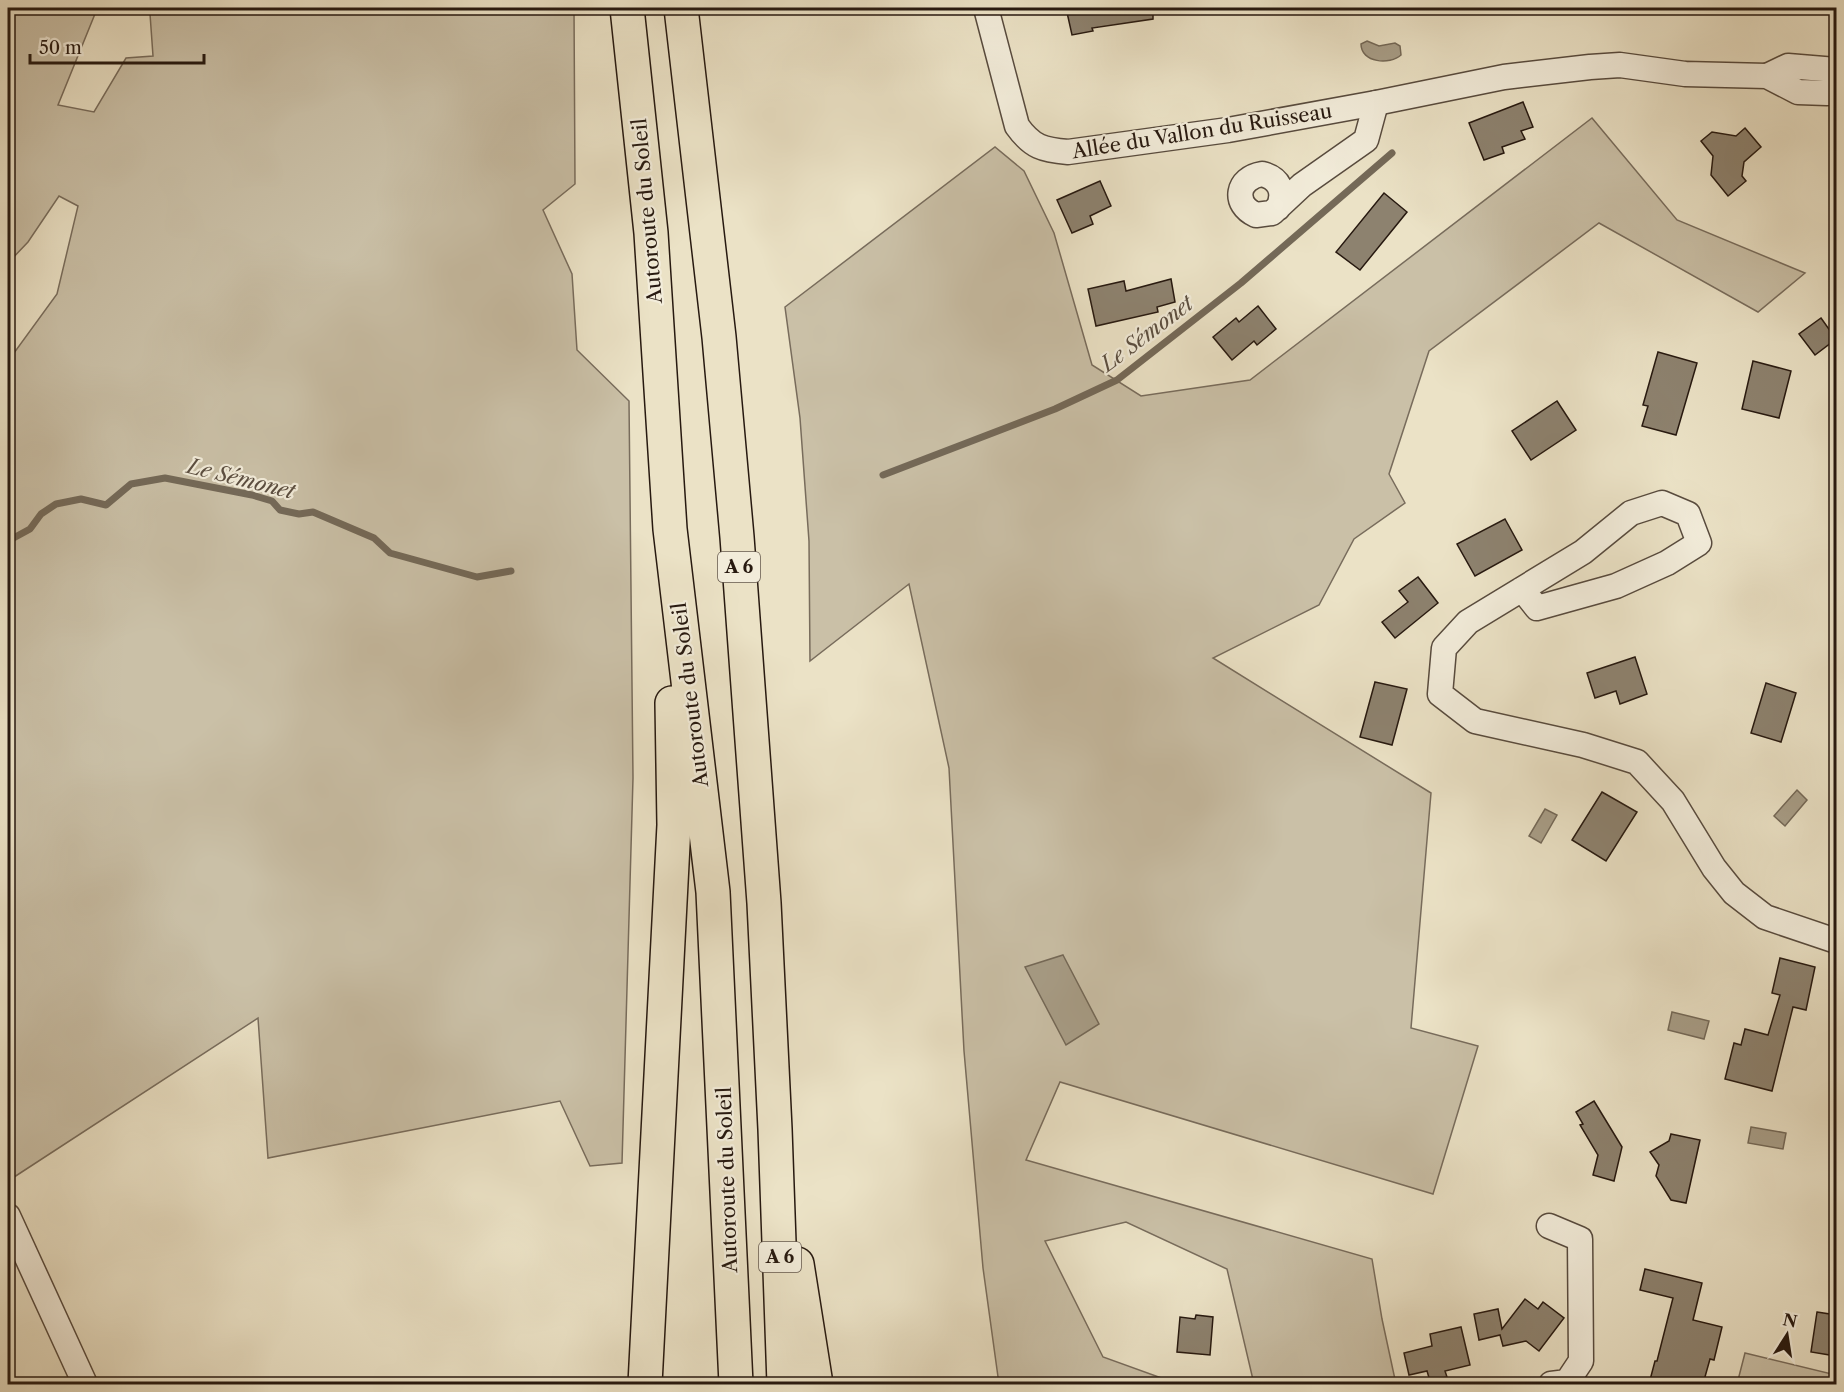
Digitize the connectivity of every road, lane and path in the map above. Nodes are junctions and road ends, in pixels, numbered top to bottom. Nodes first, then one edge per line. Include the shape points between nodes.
1 (627, 8) edge
2 (681, 8) edge
3 (986, 8) edge
4 (1836, 70) edge
5 (1767, 76) junction
6 (1836, 90) edge
7 (1376, 104) junction
8 (1278, 208) dead end
9 (670, 529) junction
10 (1522, 589) junction
11 (1836, 940) edge
12 (775, 1129) junction
13 (8, 1216) edge
14 (1549, 1226) dead end
15 (85, 1384) edge
16 (645, 1384) edge
17 (735, 1384) edge
18 (784, 1384) edge
19 (816, 1384) edge
20 (1551, 1384) edge

1 - 9 highway, Autoroute du Soleil / A 6 via 651,233
2 - 12 highway, A 6 via 719,337 737,537 763,891
3 - 7 street, Allée du Vallon du Ruisseau via 1017,126 1028,141 1048,151 1150,142
4 - 5 street, Allée du Vallon du Ruisseau via 1788,66
5 - 6 street, Allée du Vallon du Ruisseau via 1798,92
5 - 7 street, Allée du Vallon du Ruisseau via 1685,74 1620,65 1590,67 1504,77
7 - 8 street via 1366,140 1302,185
9 - 16 highway via 674,825
9 - 17 highway, Autoroute du Soleil / A 6 via 713,892
10 - 10 street via 1537,608 1616,586 1667,563 1699,543 1688,514 1662,503 1631,513 1583,552
10 - 11 street via 1468,622 1444,648 1440,694 1475,721 1583,745 1637,762 1673,801 1734,893 1765,917
12 - 18 highway, A 6
12 - 19 highway
13 - 15 street
14 - 20 street via 1580,1239 1581,1361 1568,1382

